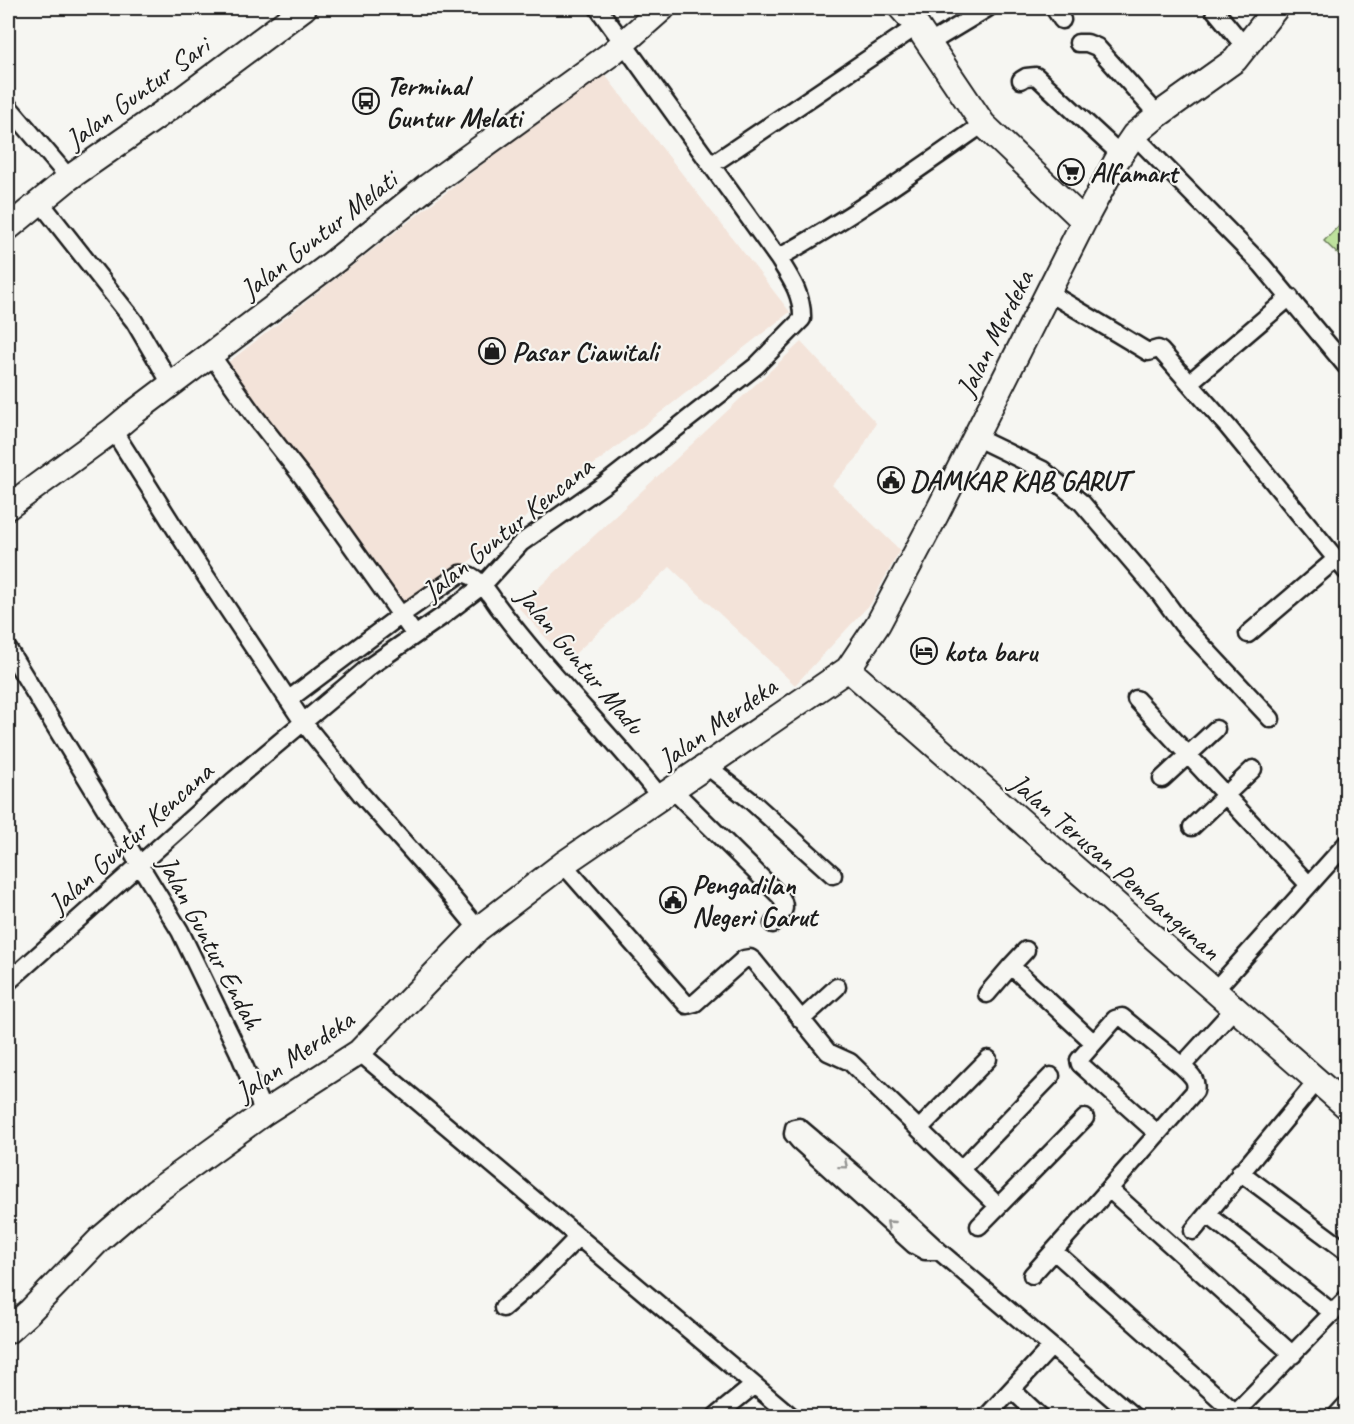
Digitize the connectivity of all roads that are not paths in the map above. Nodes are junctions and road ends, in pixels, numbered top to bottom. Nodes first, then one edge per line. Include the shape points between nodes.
1 (303, 8) edge
2 (598, 8) edge
3 (663, 8) edge
4 (901, 8) edge
5 (988, 8) edge
6 (1214, 8) edge
7 (1276, 8) edge
8 (922, 35) junction
9 (1078, 43) dead end
10 (623, 44) junction
11 (1245, 47) junction
12 (1021, 80) dead end
13 (8, 106) edge
14 (1158, 115) junction
15 (983, 124) junction
16 (1128, 145) junction
17 (711, 165) junction
18 (69, 178) junction
19 (41, 203) junction
20 (1084, 221) junction
21 (8, 228) edge
22 (778, 258) junction
23 (1048, 292) junction
24 (1290, 297) junction
25 (211, 355) junction
26 (1347, 366) edge
27 (1189, 382) junction
28 (171, 384) junction
29 (113, 430) junction
30 (975, 437) junction
31 (8, 507) edge
32 (1341, 565) edge
33 (483, 585) junction
34 (401, 615) junction
35 (1248, 634) dead end
36 (415, 635) junction
37 (8, 649) edge
38 (848, 669) junction
39 (1136, 699) dead end
40 (288, 700) junction
41 (1271, 719) dead end
42 (303, 722) junction
43 (1216, 729) dead end
44 (1189, 754) junction
45 (707, 766) junction
46 (1253, 769) dead end
47 (1162, 779) dead end
48 (667, 794) junction
49 (1225, 796) junction
50 (1192, 827) dead end
51 (1347, 844) edge
52 (140, 864) junction
53 (563, 864) junction
54 (833, 875) dead end
55 (1309, 885) junction
56 (772, 924) dead end
57 (478, 929) junction
58 (1026, 950) dead end
59 (1011, 966) junction
60 (8, 982) edge
61 (837, 987) dead end
62 (1214, 991) junction
63 (987, 994) dead end
64 (1234, 1009) junction
65 (801, 1020) junction
66 (1093, 1042) junction
67 (359, 1052) junction
68 (988, 1059) dead end
69 (1182, 1066) junction
70 (1051, 1076) dead end
71 (1317, 1081) junction
72 (1347, 1106) edge
73 (264, 1113) junction
74 (1085, 1118) dead end
75 (920, 1128) junction
76 (1157, 1133) junction
77 (961, 1169) junction
78 (1240, 1172) junction
79 (858, 1186) dead end
80 (1109, 1189) junction
81 (998, 1206) junction
82 (1208, 1214) junction
83 (979, 1226) dead end
84 (1193, 1231) dead end
85 (578, 1237) junction
86 (1054, 1251) junction
87 (1347, 1251) edge
88 (1032, 1275) dead end
89 (1347, 1299) edge
90 (503, 1308) dead end
91 (1333, 1313) junction
92 (8, 1331) edge
93 (1051, 1347) junction
94 (1293, 1355) junction
95 (753, 1386) junction
96 (1012, 1390) junction
97 (1347, 1406) edge
98 (1237, 1415) edge
99 (716, 1416) edge
100 (791, 1416) edge
101 (987, 1416) edge
102 (1040, 1416) edge
103 (1130, 1416) edge
104 (1336, 1416) edge

1 - 18 street, Jalan Guntur Sari
2 - 10 street, Jalan Guntur Kencana
3 - 10 street, Jalan Guntur Melati
4 - 8 street
5 - 8 street
6 - 11 street
7 - 11 street, Jalan Merdeka
8 - 15 street
8 - 17 street
9 - 14 street via 1101,51
10 - 17 street, Jalan Guntur Kencana
10 - 25 street, Jalan Guntur Melati via 428,186
11 - 14 street, Jalan Merdeka via 1235,60
12 - 16 street via 1036,76
13 - 18 street
14 - 16 street, Jalan Merdeka
15 - 20 street
15 - 22 street via 876,199
16 - 20 street, Jalan Merdeka
16 - 24 street via 1263,265
17 - 22 street, Jalan Guntur Kencana
18 - 19 street, Jalan Guntur Sari
19 - 21 street, Jalan Guntur Sari
19 - 28 street via 134,321
20 - 23 street, Jalan Merdeka
22 - 33 street, Jalan Guntur Kencana via 802,306 802,319 791,332 718,396 521,543
23 - 27 street via 1148,352 1158,349
23 - 30 street, Jalan Merdeka
24 - 26 street
24 - 27 street
25 - 28 street, Jalan Guntur Melati
25 - 34 street
27 - 32 street
28 - 29 street, Jalan Guntur Melati
29 - 31 street, Jalan Guntur Melati
29 - 40 street
30 - 38 street, Jalan Merdeka via 878,624
30 - 41 street via 1042,470 1082,503 1182,624
32 - 35 street
33 - 34 street via 460,574
33 - 36 street, Jalan Guntur Kencana
33 - 48 street, Jalan Guntur Madu via 522,637 639,770
34 - 36 street
34 - 40 street
36 - 42 street, Jalan Guntur Kencana
37 - 52 street, Jalan Guntur Endah
38 - 45 street, Jalan Merdeka
38 - 62 street, Jalan Terusan Pembangunan
39 - 44 street
40 - 42 street
42 - 52 street, Jalan Guntur Kencana
42 - 57 street
43 - 44 street
44 - 47 street
44 - 49 street
45 - 48 street, Jalan Merdeka
45 - 54 street
46 - 49 street
48 - 53 street, Jalan Merdeka
48 - 56 street, Jalan Guntur Madu via 780,896 784,909
49 - 50 street
49 - 55 street
51 - 55 street
52 - 60 street, Jalan Guntur Kencana
52 - 73 street, Jalan Guntur Endah via 189,947
53 - 57 street, Jalan Merdeka
53 - 65 street via 687,1005 695,1003 744,959 750,958
55 - 62 street
57 - 67 street, Jalan Merdeka
58 - 59 street
59 - 63 street
59 - 66 street
61 - 65 street
62 - 64 street, Jalan Terusan Pembangunan
64 - 69 street
64 - 71 street, Jalan Terusan Pembangunan
65 - 75 street via 828,1052 850,1062
66 - 69 street via 1114,1019 1122,1017
66 - 76 street via 1080,1064
67 - 73 street, Jalan Merdeka
67 - 85 street
68 - 75 street
69 - 76 street via 1197,1085
70 - 77 street
71 - 72 street, Jalan Terusan Pembangunan
71 - 78 street
73 - 92 street, Jalan Merdeka via 155,1192 99,1239
74 - 81 street
75 - 77 street
76 - 80 street
77 - 81 street
78 - 82 street
78 - 87 street
79 - 93 street via 914,1245 924,1251 939,1251
80 - 86 street
80 - 94 street
81 - 83 street
82 - 84 street
82 - 91 street
85 - 90 street via 537,1280
85 - 95 street
86 - 88 street
86 - 98 street
89 - 91 street
91 - 94 street
93 - 96 street
93 - 103 street
94 - 98 street
95 - 99 street
95 - 100 street
96 - 101 street
96 - 102 street
97 - 104 street

